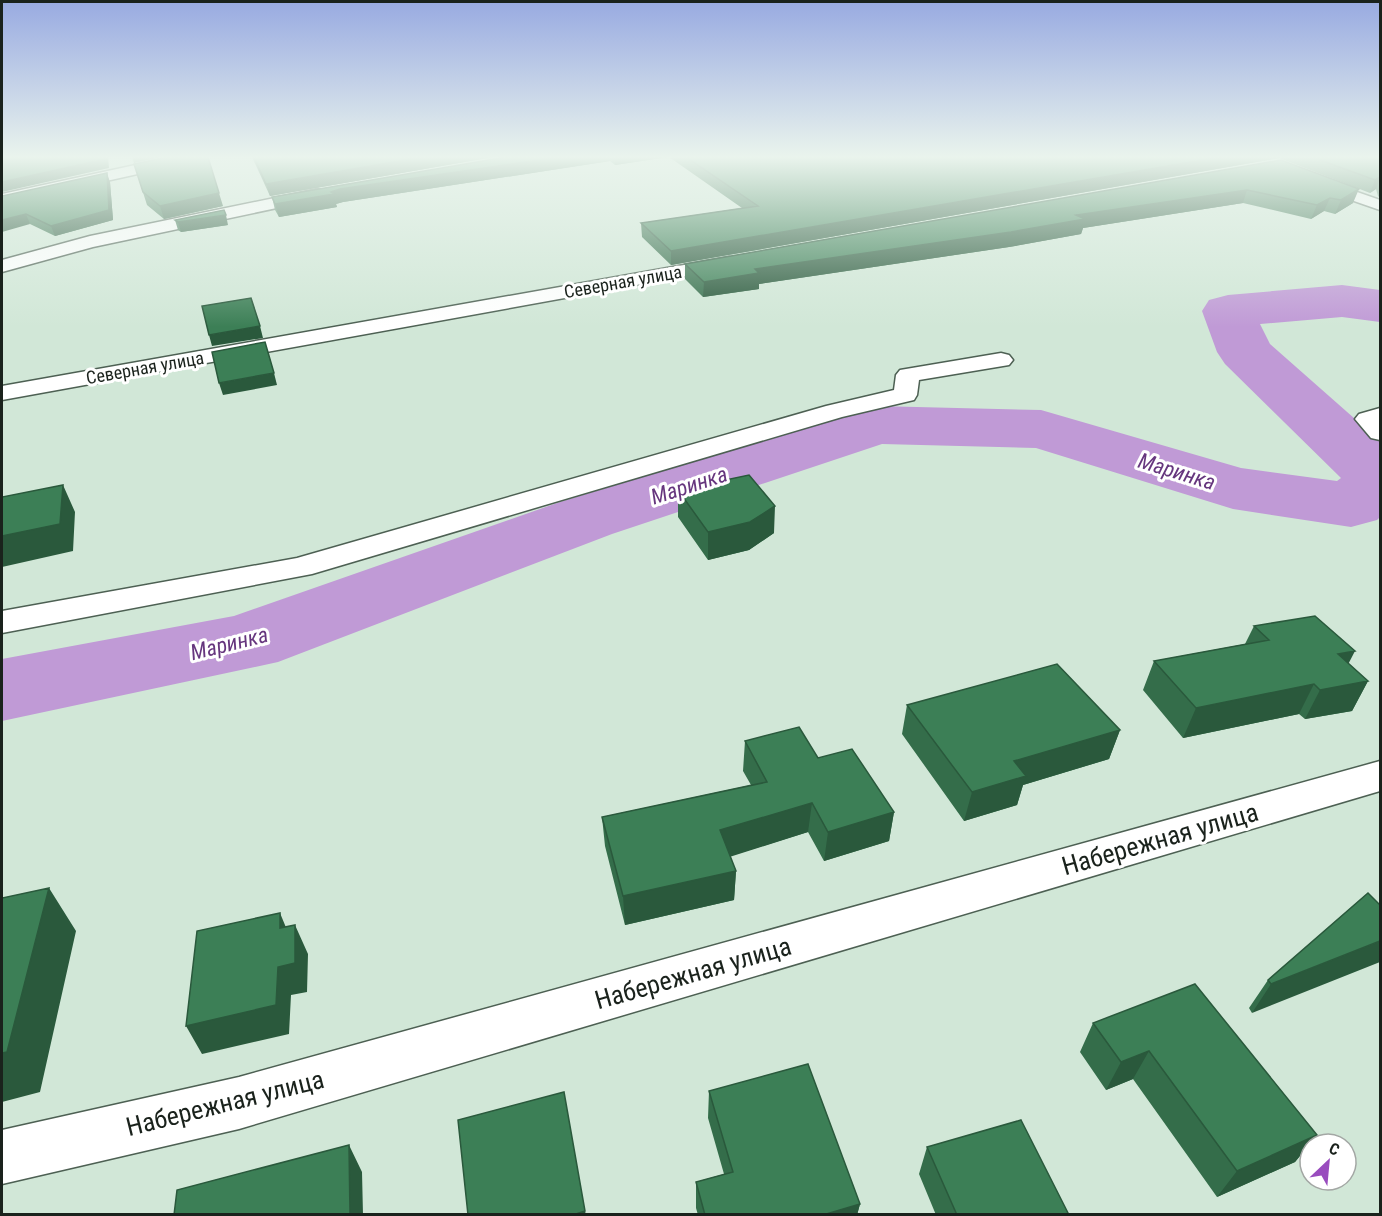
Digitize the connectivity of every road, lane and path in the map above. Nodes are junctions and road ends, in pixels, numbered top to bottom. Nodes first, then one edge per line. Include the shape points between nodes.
1 (223, 214) edge
2 (752, 259) edge
3 (2, 266) edge
4 (1001, 360) dead end
5 (2, 393) edge
6 (1380, 416) edge
7 (1380, 432) edge
8 (2, 622) edge
9 (1380, 776) edge
10 (2, 1157) edge

1 - 3 street via 90,242
2 - 5 street, Северная улица
4 - 8 street via 908,375 905,395 834,411 301,567
6 - 7 street via 1368,419
9 - 10 street, Набережная улица via 239,1103

